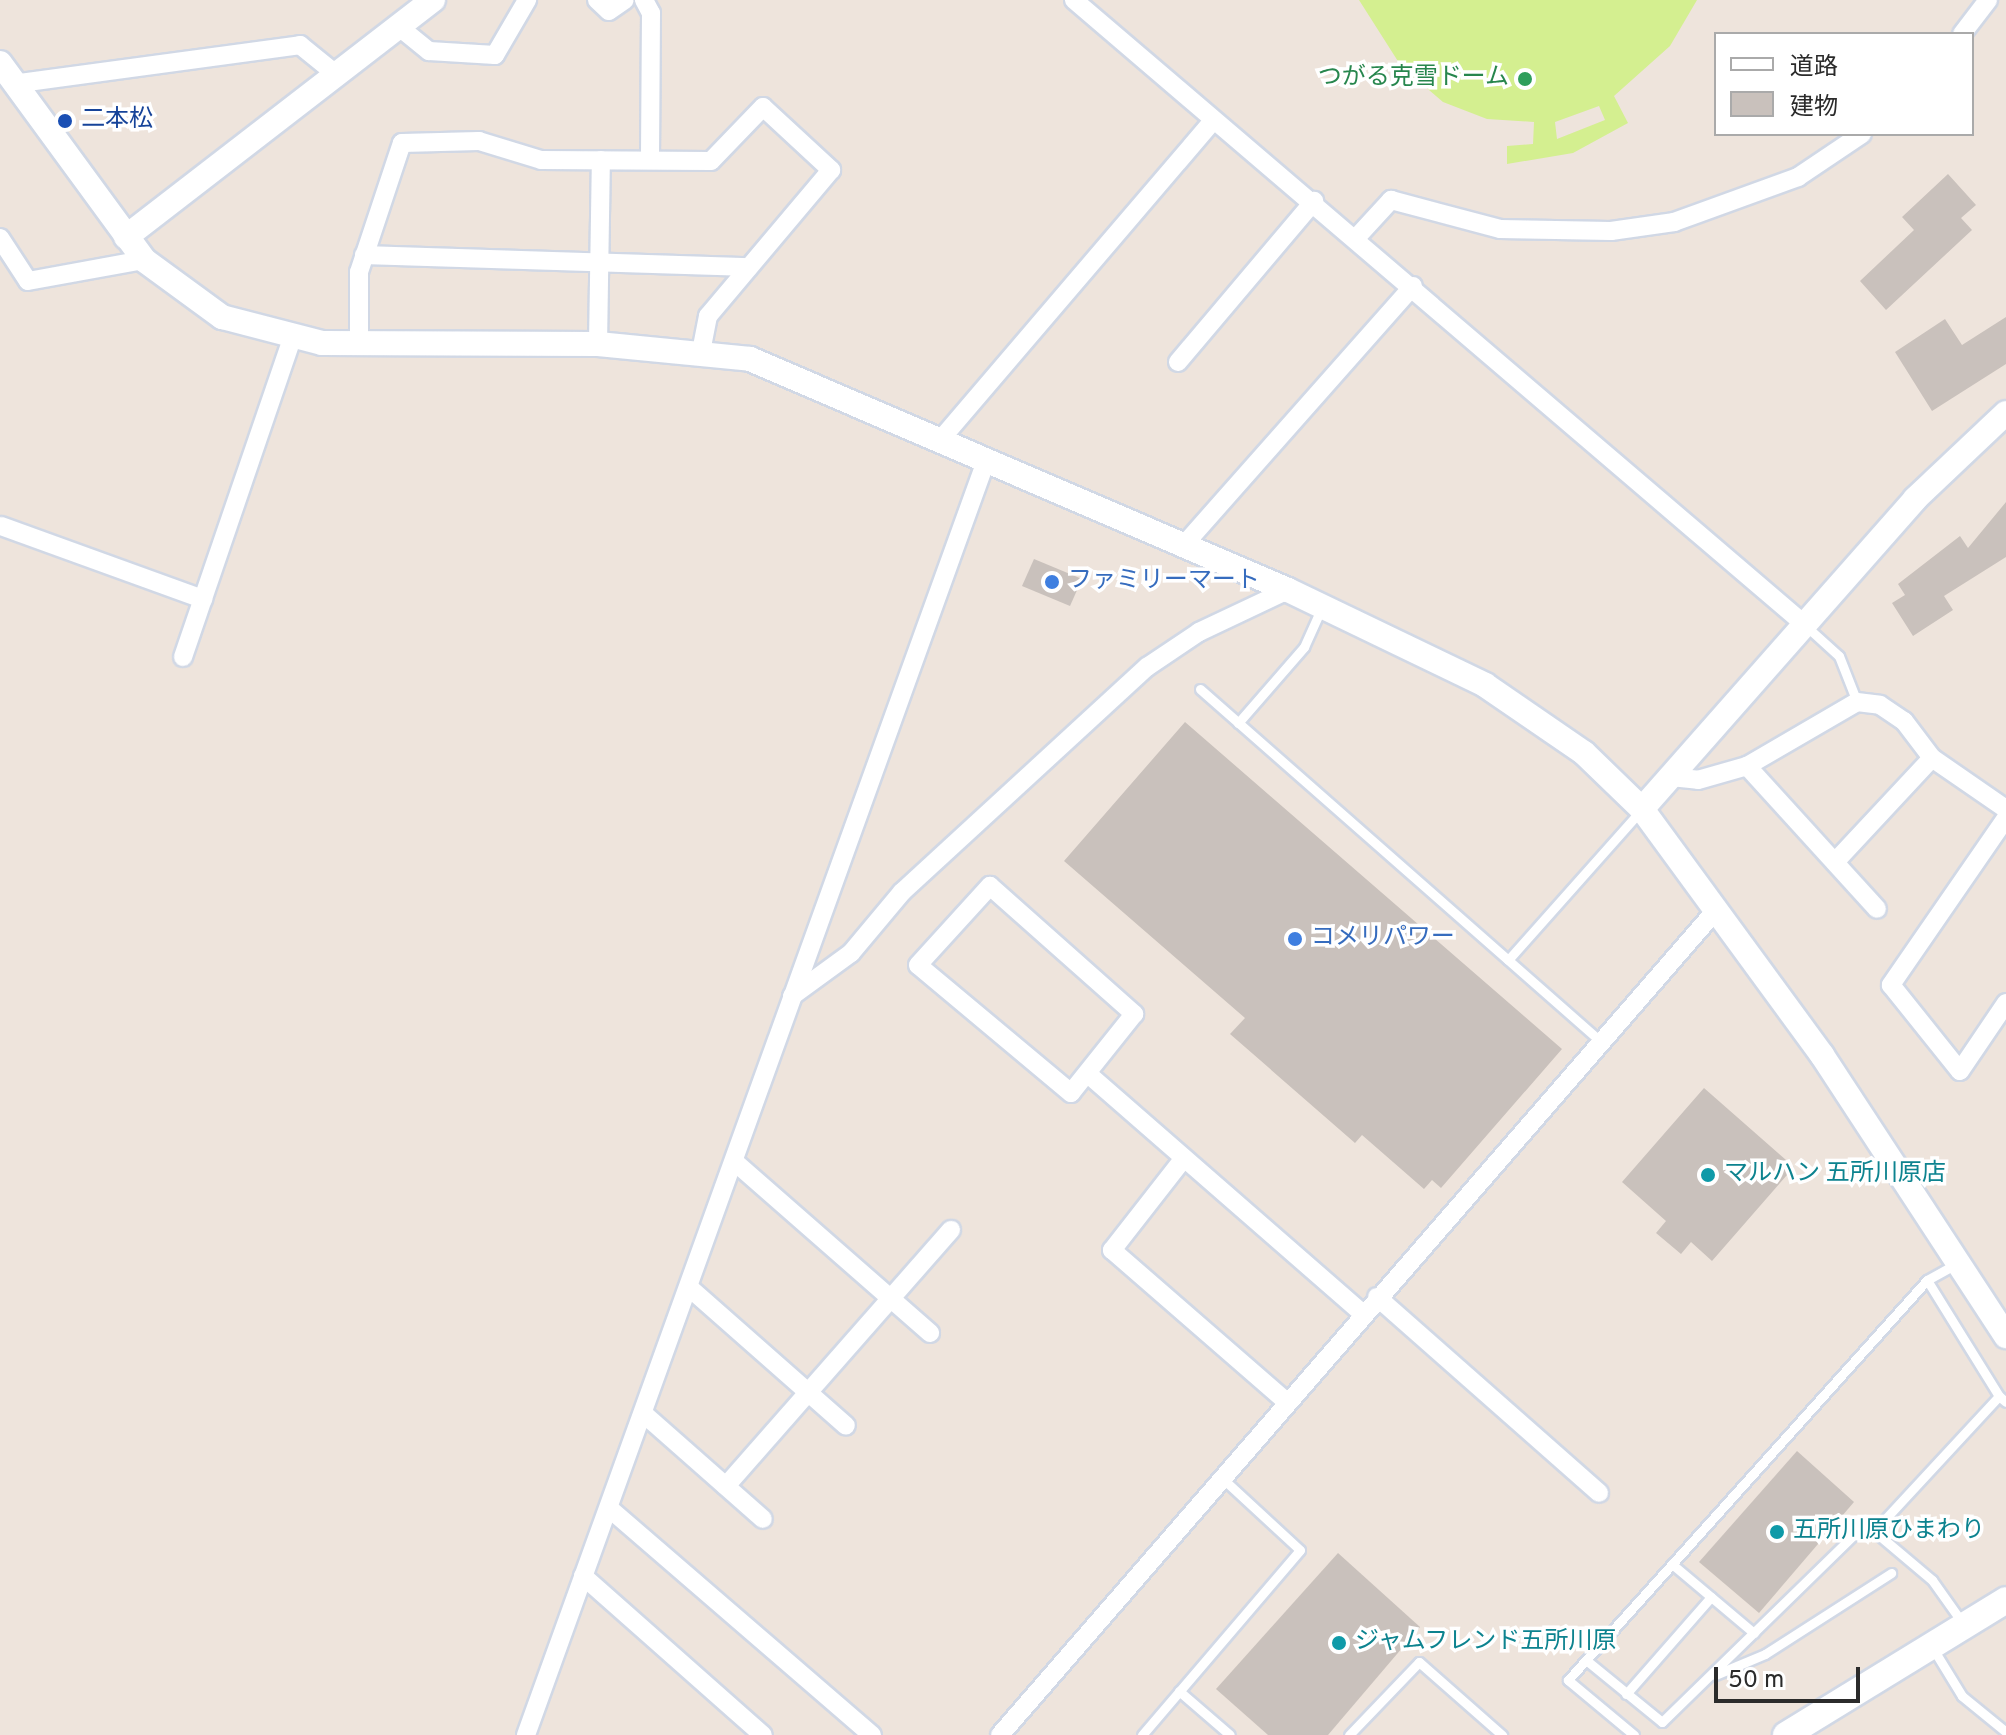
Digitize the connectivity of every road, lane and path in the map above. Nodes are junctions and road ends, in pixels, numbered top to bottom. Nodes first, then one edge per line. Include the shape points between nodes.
1 (433, 0) edge
2 (527, 0) edge
3 (597, 0) edge
4 (625, 0) edge
5 (644, 0) edge
6 (1074, 0) edge
7 (1988, 0) edge
8 (398, 26) junction
9 (1964, 32) edge
10 (0, 63) edge
11 (336, 74) junction
12 (20, 83) junction
13 (1214, 120) junction
14 (1859, 136) edge
15 (650, 159) junction
16 (601, 160) junction
17 (1314, 201) junction
18 (126, 237) junction
19 (0, 238) edge
20 (1356, 238) junction
21 (364, 255) junction
22 (599, 259) junction
23 (144, 260) junction
24 (749, 267) junction
25 (1413, 286) junction
26 (292, 339) junction
27 (359, 344) junction
28 (598, 344) junction
29 (701, 351) junction
30 (1178, 362) dead end
31 (2006, 413) edge
32 (942, 438) junction
33 (987, 458) junction
34 (1, 526) edge
35 (1183, 546) junction
36 (1288, 590) junction
37 (203, 599) junction
38 (1322, 606) junction
39 (1804, 624) junction
40 (183, 657) dead end
41 (1200, 689) dead end
42 (1857, 702) junction
43 (1238, 723) junction
44 (1932, 758) junction
45 (1747, 766) junction
46 (1671, 777) junction
47 (1642, 809) junction
48 (2006, 809) edge
49 (2006, 818) edge
50 (1835, 862) junction
51 (1717, 909) junction
52 (1877, 909) dead end
53 (1508, 960) junction
54 (792, 996) junction
55 (2006, 1003) edge
56 (1599, 1040) junction
57 (1088, 1074) junction
58 (1184, 1158) junction
59 (736, 1163) junction
60 (951, 1230) dead end
61 (1958, 1263) junction
62 (1927, 1280) junction
63 (692, 1290) junction
64 (1377, 1297) junction
65 (892, 1299) junction
66 (1362, 1313) junction
67 (930, 1333) dead end
68 (2006, 1336) edge
69 (809, 1394) junction
70 (2002, 1399) edge
71 (1287, 1402) junction
72 (645, 1415) junction
73 (846, 1426) dead end
74 (1223, 1479) junction
75 (726, 1486) junction
76 (1599, 1493) dead end
77 (610, 1509) junction
78 (763, 1519) dead end
79 (1874, 1531) junction
80 (1672, 1564) junction
81 (1891, 1573) dead end
82 (583, 1576) junction
83 (1711, 1597) junction
84 (2006, 1600) edge
85 (1965, 1627) junction
86 (1754, 1633) junction
87 (1932, 1647) junction
88 (1586, 1660) junction
89 (1707, 1679) junction
90 (1179, 1691) junction
91 (1626, 1694) junction
92 (2006, 1732) edge
93 (526, 1735) edge
94 (763, 1735) edge
95 (872, 1735) edge
96 (1000, 1735) edge
97 (1142, 1735) edge
98 (1230, 1735) edge
99 (1349, 1735) edge
100 (1502, 1735) edge
101 (1634, 1735) edge
102 (1786, 1735) edge

1 - 8 street
2 - 8 street via 495,55 429,51
3 - 4 street via 609,11
5 - 15 street via 651,13
6 - 13 street
7 - 9 street
8 - 11 street
10 - 12 street
11 - 12 street via 300,45
11 - 18 street
12 - 18 street
13 - 17 street
13 - 32 street
14 - 20 street via 1798,177 1674,222 1611,231 1500,229 1391,200
15 - 16 street
15 - 24 street via 716,159 759,107 831,165
16 - 21 street via 541,160 479,141 402,143
16 - 22 street
17 - 20 street
17 - 30 street
18 - 23 street
19 - 23 street via 28,281
20 - 25 street
21 - 22 street
21 - 27 street
22 - 24 street
22 - 28 street
23 - 26 street via 200,307
24 - 29 street via 708,316
25 - 35 street
25 - 39 street
26 - 27 street
26 - 37 street
27 - 28 street
28 - 29 street
29 - 32 street via 780,368
31 - 39 street via 1915,499
32 - 33 street
33 - 35 street
33 - 54 street
34 - 37 street
35 - 36 street
36 - 38 street
36 - 54 street via 1199,632 1147,667 902,892 841,962
37 - 40 street
38 - 43 lane via 1304,647
38 - 47 street via 1485,685 1584,753
39 - 42 lane via 1839,656
39 - 46 street
41 - 43 lane
42 - 44 street via 1880,705 1904,721
42 - 45 street
43 - 53 lane
44 - 48 street
44 - 50 street
45 - 46 street via 1698,780
45 - 50 street
46 - 47 street
47 - 51 street
47 - 53 lane
49 - 55 street via 1891,985 1960,1071
50 - 52 street
51 - 56 street
51 - 61 street
53 - 56 lane
54 - 59 street
56 - 64 street
57 - 57 street via 1064,1094 918,965 983,887 1134,1014
57 - 58 street
58 - 66 street
58 - 71 street via 1112,1250
59 - 63 street
59 - 65 street
60 - 65 street
61 - 62 lane
61 - 68 street
62 - 70 lane
62 - 80 lane
63 - 69 street
63 - 72 street
64 - 66 street
64 - 76 street
65 - 67 street
65 - 69 street
66 - 71 street
69 - 73 street
69 - 75 street
70 - 79 lane
71 - 74 street
72 - 75 street
72 - 77 street
74 - 90 lane via 1300,1550
74 - 96 street
75 - 78 street
77 - 82 street
77 - 95 street
79 - 85 lane via 1932,1580
79 - 86 lane via 1865,1524
80 - 83 lane
80 - 88 lane
81 - 89 lane via 1765,1654
82 - 93 street
82 - 94 street
83 - 86 lane
83 - 91 lane
84 - 85 main road
85 - 87 main road
86 - 89 lane
87 - 92 lane via 1962,1696
87 - 102 main road
88 - 91 lane
88 - 101 lane via 1568,1680
89 - 91 lane via 1662,1722
90 - 97 lane
90 - 98 lane
99 - 100 lane via 1419,1662

